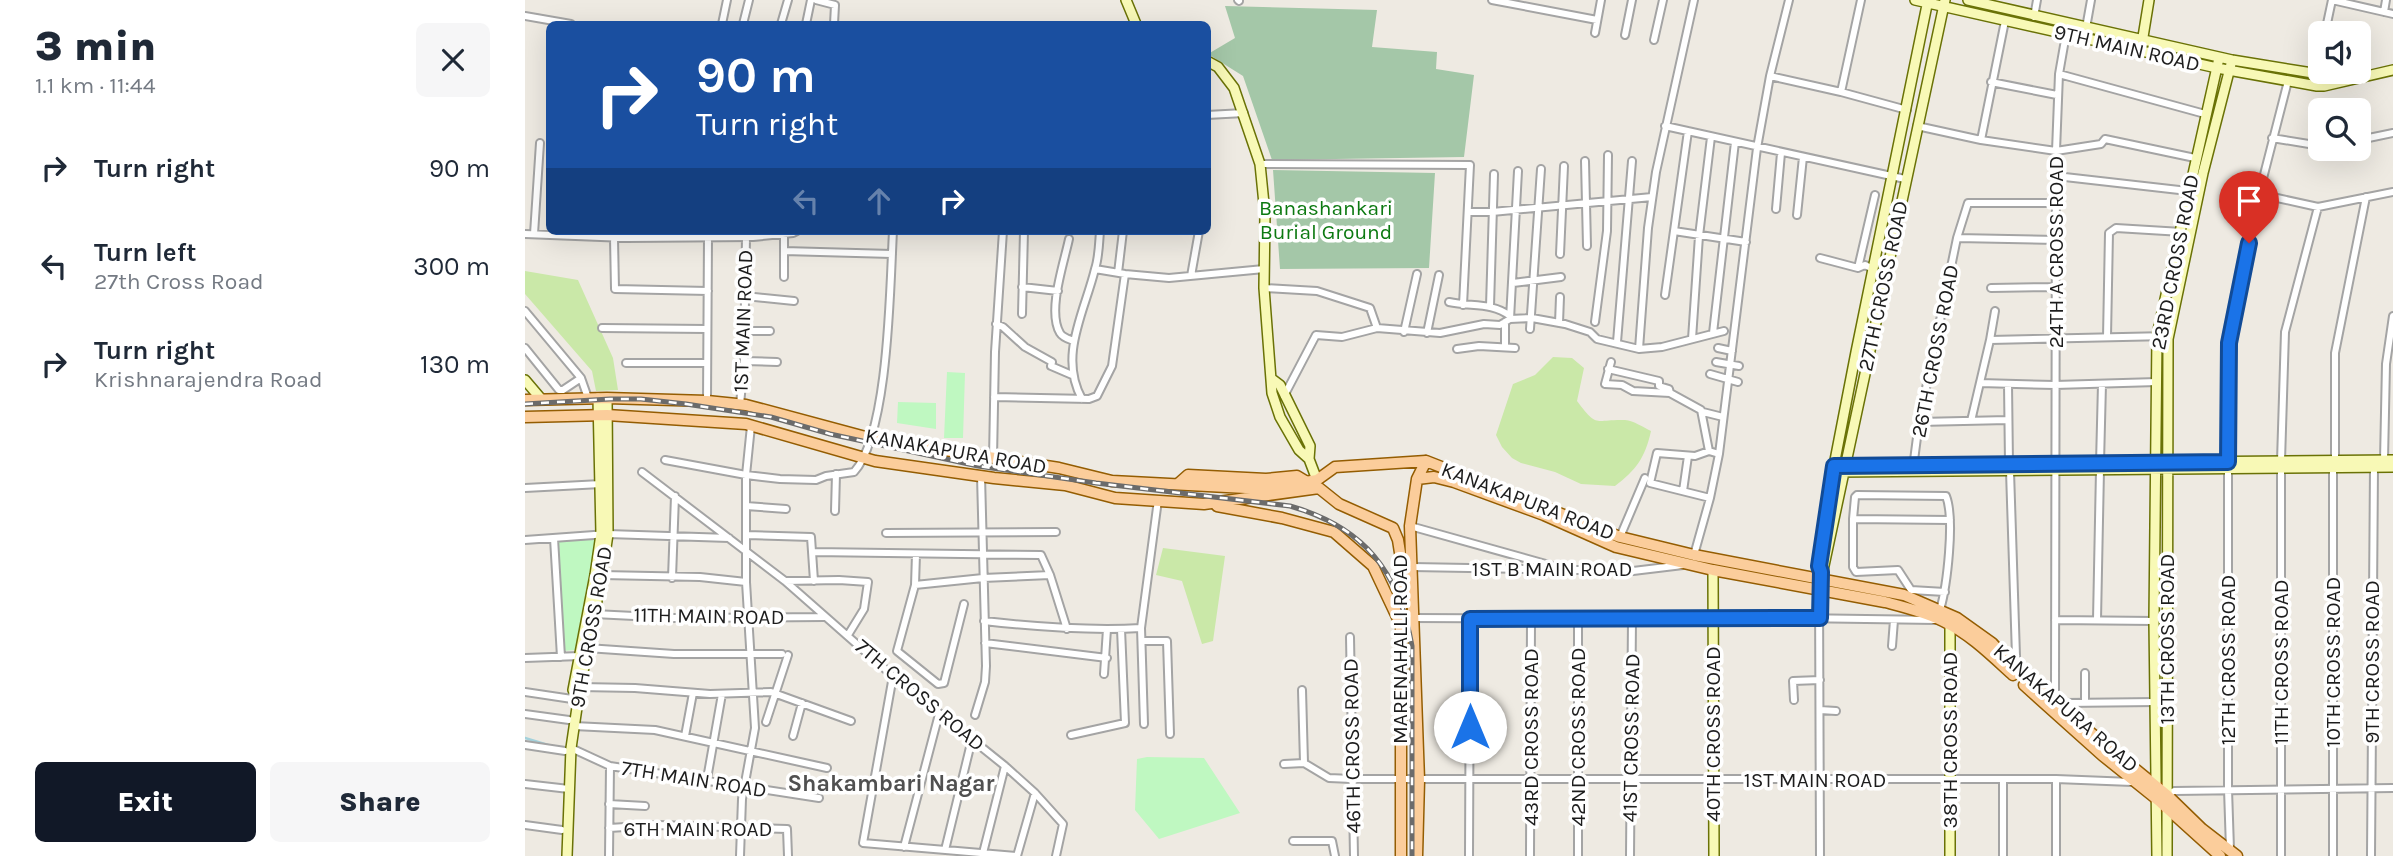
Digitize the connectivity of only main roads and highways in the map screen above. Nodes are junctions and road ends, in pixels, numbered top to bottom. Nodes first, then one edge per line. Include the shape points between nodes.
1 (1126, 0) edge
2 (1915, 0) edge
3 (1968, 0) edge
4 (2149, 0) edge
5 (1928, 2) edge
6 (1982, 2) edge
7 (1944, 3) edge
8 (1135, 21) edge
9 (2143, 40) junction
10 (2141, 51) junction
11 (2219, 58) junction
12 (1211, 65) edge
13 (2230, 65) junction
14 (2217, 68) junction
15 (2393, 70) edge
16 (2308, 73) edge
17 (2371, 75) edge
18 (2328, 84) edge
19 (1272, 379) junction
20 (525, 380) edge
21 (593, 398) junction
22 (525, 400) edge
23 (541, 400) junction
24 (603, 415) junction
25 (525, 416) edge
26 (1308, 459) junction
27 (2389, 460) edge
28 (1426, 461) junction
29 (2334, 464) junction
30 (2162, 466) junction
31 (2393, 467) edge
32 (1834, 469) junction
33 (1845, 469) junction
34 (1252, 478) junction
35 (1417, 479) junction
36 (1179, 483) junction
37 (1315, 483) junction
38 (1249, 489) junction
39 (1205, 504) junction
40 (1410, 531) junction
41 (604, 534) junction
42 (1398, 540) junction
43 (1693, 560) junction
44 (1713, 569) junction
45 (1820, 580) junction
46 (1944, 618) junction
47 (1401, 626) junction
48 (584, 653) junction
49 (571, 723) junction
50 (2138, 778) junction
51 (2157, 787) junction
52 (566, 789) junction
53 (2162, 797) junction
54 (2167, 808) junction
55 (2229, 854) edge
56 (562, 856) edge
57 (567, 856) edge
58 (1401, 856) edge
59 (1417, 856) edge
60 (1713, 856) edge
61 (1950, 856) edge
62 (2157, 856) edge
63 (2167, 856) edge

1 - 8 main road
2 - 5 main road, 9TH MAIN ROAD
3 - 6 main road, 9TH MAIN ROAD
4 - 9 main road
5 - 7 main road, 9TH MAIN ROAD
5 - 32 main road, 27TH CROSS ROAD
6 - 9 main road, 9TH MAIN ROAD
7 - 10 main road, 9TH MAIN ROAD
7 - 33 main road, 27TH CROSS ROAD
9 - 10 main road
9 - 11 main road, 9TH MAIN ROAD
10 - 14 main road, 9TH MAIN ROAD
11 - 13 main road, 9TH MAIN ROAD
11 - 14 main road, 23RD CROSS ROAD
12 - 19 main road via 1234,88 1260,164
13 - 14 main road, 9TH MAIN ROAD
13 - 16 main road, 9TH MAIN ROAD
13 - 18 main road, 9TH MAIN ROAD via 2288,81
13 - 30 main road, 23RD CROSS ROAD via 2168,336
14 - 30 main road, 23RD CROSS ROAD via 2157,335
15 - 17 main road, 9TH MAIN ROAD
19 - 26 main road via 1280,417
19 - 26 main road via 1280,385 1310,446
20 - 23 main road
21 - 23 main road, KANAKAPURA ROAD
21 - 24 main road, 9TH CROSS ROAD
21 - 36 main road, KANAKAPURA ROAD via 746,405 871,438 1112,481
22 - 23 main road, KANAKAPURA ROAD
24 - 25 main road, KANAKAPURA ROAD
24 - 39 main road, KANAKAPURA ROAD via 751,425 863,457 1066,485 1115,498
24 - 41 main road, 9TH CROSS ROAD
24 - 41 main road, 9TH CROSS ROAD
26 - 37 main road
27 - 29 main road
28 - 35 main road, MARENAHALLI ROAD
28 - 37 main road, KANAKAPURA ROAD via 1335,467
28 - 43 main road, KANAKAPURA ROAD via 1620,537
29 - 30 main road
29 - 31 main road
30 - 33 main road
30 - 51 main road, 13TH CROSS ROAD via 2154,621
30 - 53 main road, 13TH CROSS ROAD
32 - 33 main road
32 - 45 main road, 27TH CROSS ROAD
33 - 45 main road, 27TH CROSS ROAD
34 - 36 main road via 1188,475
34 - 37 main road via 1297,476
34 - 38 main road
35 - 40 main road, MARENAHALLI ROAD
35 - 43 main road, KANAKAPURA ROAD via 1454,482 1616,547
36 - 38 main road, KANAKAPURA ROAD
37 - 38 main road, KANAKAPURA ROAD
37 - 39 main road, KANAKAPURA ROAD
37 - 42 main road, MARENAHALLI ROAD via 1339,504 1393,528
39 - 47 main road via 1334,532 1373,566
40 - 42 main road
40 - 59 main road, MARENAHALLI ROAD via 1419,780
41 - 48 main road, 9TH CROSS ROAD
41 - 48 main road, 9TH CROSS ROAD via 602,575
42 - 47 main road, MARENAHALLI ROAD
43 - 44 main road, KANAKAPURA ROAD
43 - 45 main road, KANAKAPURA ROAD
44 - 45 main road, KANAKAPURA ROAD
44 - 60 main road, 40TH CROSS ROAD
45 - 46 main road, KANAKAPURA ROAD
46 - 50 main road, KANAKAPURA ROAD
46 - 50 main road, KANAKAPURA ROAD via 1957,618 1980,633
46 - 61 main road, 38TH CROSS ROAD
47 - 58 main road, MARENAHALLI ROAD
48 - 49 main road, 9TH CROSS ROAD
48 - 49 main road, 9TH CROSS ROAD
49 - 52 main road, 9TH CROSS ROAD
50 - 51 main road, KANAKAPURA ROAD
50 - 53 main road, KANAKAPURA ROAD
51 - 53 main road, KANAKAPURA ROAD
52 - 56 main road, 9TH CROSS ROAD
52 - 57 main road, 9TH CROSS ROAD
53 - 54 main road, KANAKAPURA ROAD
53 - 55 main road, KANAKAPURA ROAD
53 - 62 main road, 13TH CROSS ROAD
54 - 55 main road, KANAKAPURA ROAD
54 - 63 main road

